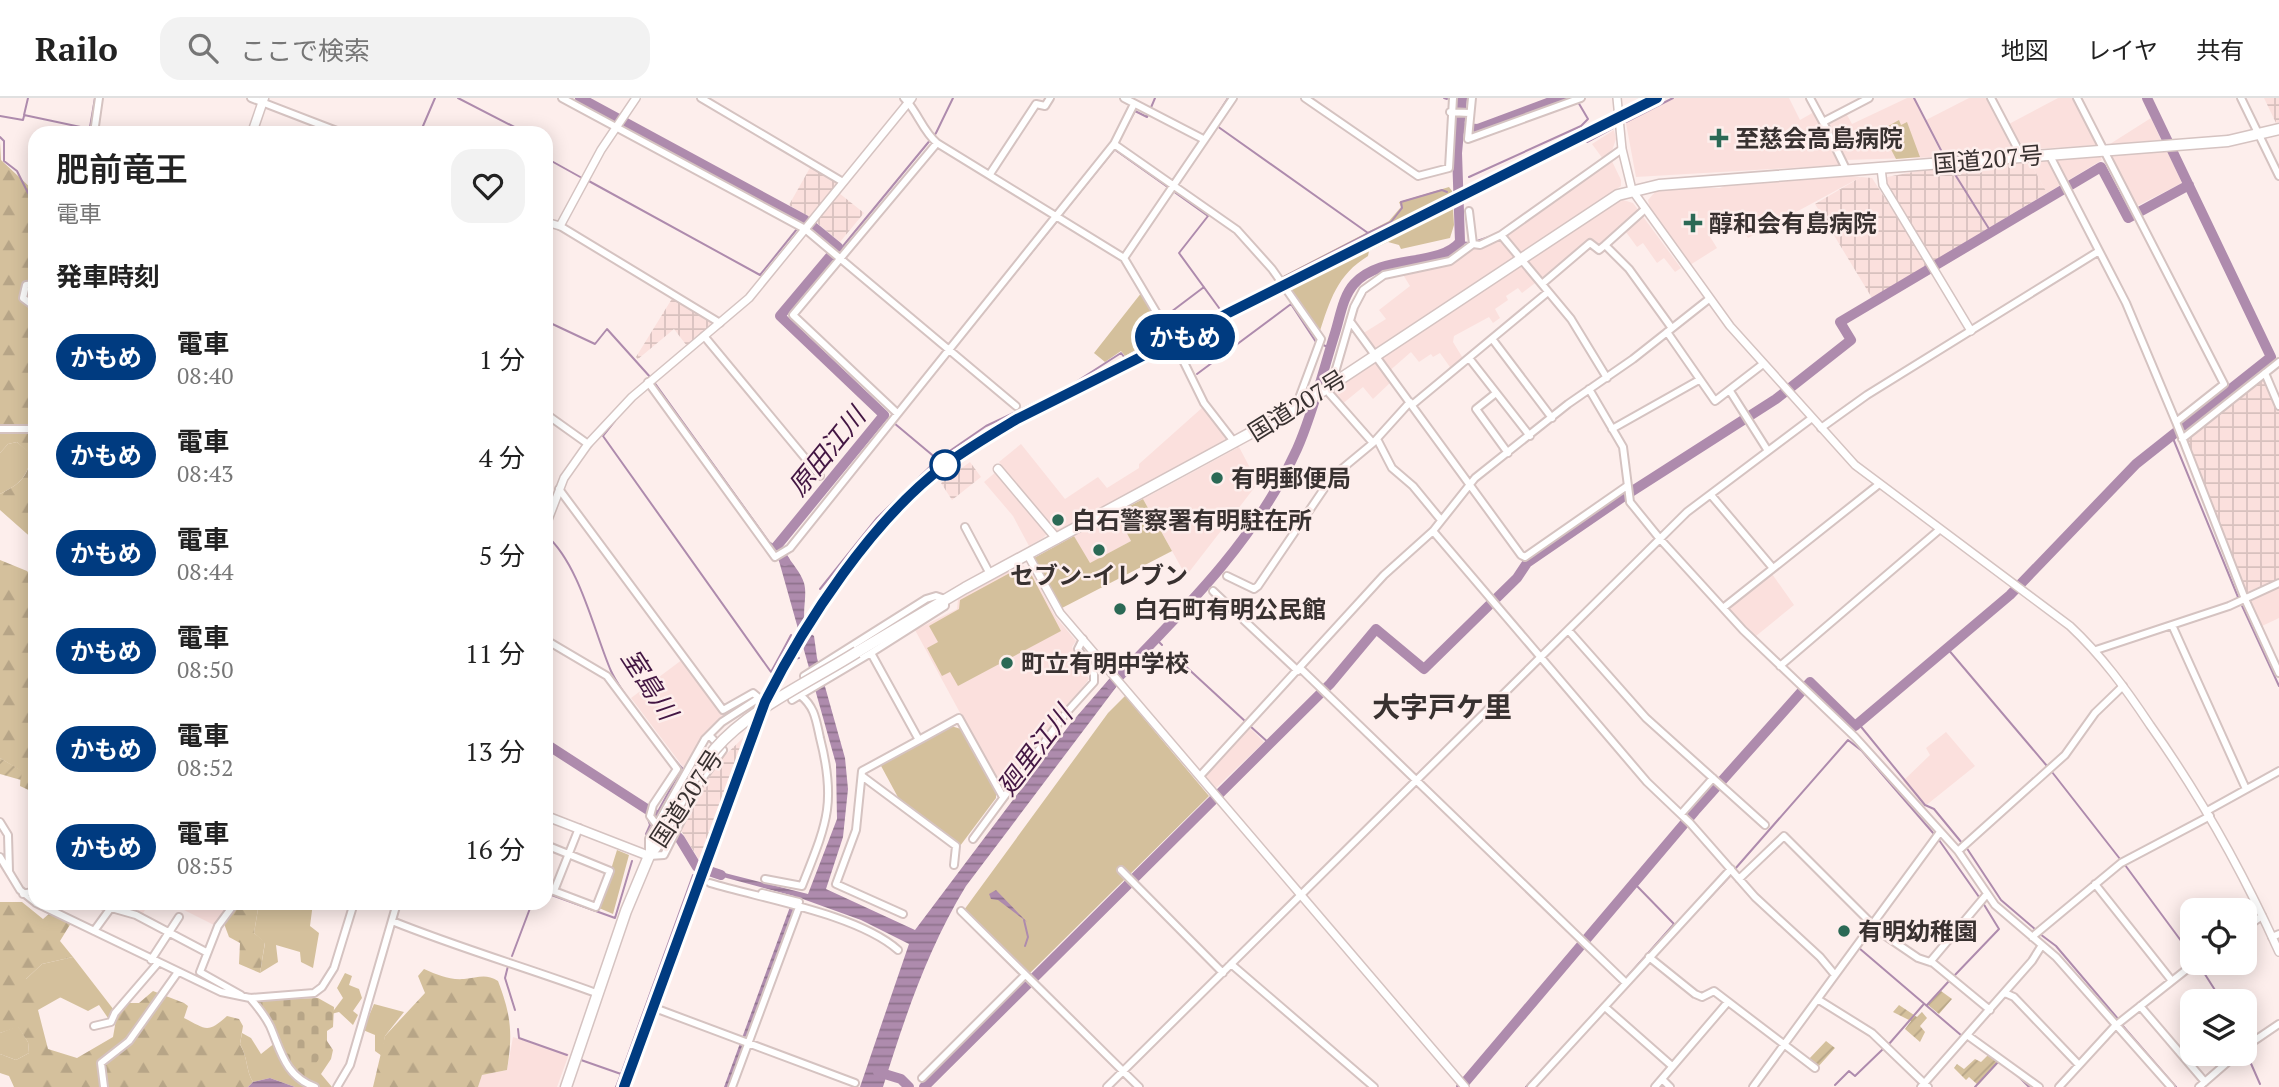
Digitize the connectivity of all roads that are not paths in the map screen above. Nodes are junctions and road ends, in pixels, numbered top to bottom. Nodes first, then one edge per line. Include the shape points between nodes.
1 (99, 98) edge
2 (251, 98) edge
3 (562, 98) edge
4 (636, 98) edge
5 (701, 98) edge
6 (1050, 98) edge
7 (1124, 98) edge
8 (1233, 98) edge
9 (1305, 98) edge
10 (1452, 98) edge
11 (1472, 98) edge
12 (1617, 98) edge
13 (1810, 98) edge
14 (1869, 98) edge
15 (1991, 98) edge
16 (2077, 98) edge
17 (2241, 98) edge
18 (908, 99) edge
19 (1578, 99) edge
20 (263, 100) edge
21 (1134, 104) junction
22 (1450, 112) junction
23 (1469, 114) junction
24 (1823, 122) junction
25 (617, 124) junction
26 (95, 126) edge
27 (254, 126) edge
28 (325, 126) edge
29 (2279, 129) edge
30 (2259, 136) junction
31 (1203, 139) junction
32 (933, 140) junction
33 (1116, 146) junction
34 (1622, 149) junction
35 (2105, 150) junction
36 (2049, 154) junction
37 (2021, 155) junction
38 (1881, 168) junction
39 (1846, 169) junction
40 (990, 174) junction
41 (2279, 176) edge
42 (843, 182) junction
43 (1171, 188) junction
44 (1632, 190) junction
45 (1644, 210) junction
46 (1469, 211) dead end
47 (1058, 216) junction
48 (553, 224) edge
49 (560, 226) junction
50 (802, 227) junction
51 (1501, 235) junction
52 (1473, 242) junction
53 (1605, 245) junction
54 (2099, 251) junction
55 (841, 258) junction
56 (1124, 258) junction
57 (1519, 260) junction
58 (1542, 284) junction
59 (28, 285) edge
60 (1548, 292) junction
61 (1709, 299) junction
62 (28, 302) edge
63 (1350, 321) junction
64 (720, 323) junction
65 (1669, 329) junction
66 (1971, 331) junction
67 (704, 337) junction
68 (1493, 340) junction
69 (950, 351) junction
70 (1375, 356) junction
71 (1469, 358) junction
72 (2279, 362) edge
73 (1763, 364) junction
74 (2264, 373) junction
75 (1606, 378) junction
76 (651, 380) junction
77 (1699, 380) junction
78 (1329, 387) junction
79 (1589, 389) junction
80 (1730, 391) junction
81 (1496, 393) junction
82 (1411, 403) junction
83 (1016, 406) dead end
84 (2279, 406) edge
85 (1295, 410) junction
86 (893, 418) junction
87 (1552, 418) junction
88 (1812, 418) junction
89 (553, 419) edge
90 (2176, 422) junction
91 (1821, 428) junction
92 (0, 429) edge
93 (28, 429) edge
94 (1612, 429) junction
95 (1530, 436) junction
96 (2182, 439) junction
97 (1375, 441) junction
98 (1235, 443) junction
99 (588, 444) junction
100 (1768, 451) junction
101 (1508, 453) junction
102 (998, 469) dead end
103 (820, 476) dead end
104 (1470, 484) junction
105 (1878, 485) junction
106 (559, 489) junction
107 (1628, 491) junction
108 (1711, 495) junction
109 (553, 506) edge
110 (1441, 520) junction
111 (965, 527) dead end
112 (1939, 530) junction
113 (1433, 531) junction
114 (1056, 539) junction
115 (1660, 539) junction
116 (1028, 555) junction
117 (1772, 567) junction
118 (990, 574) junction
119 (1227, 576) dead end
120 (2279, 583) edge
121 (1213, 592) dead end
122 (945, 599) junction
123 (2245, 599) junction
124 (1723, 608) junction
125 (2172, 625) junction
126 (1569, 631) junction
127 (1083, 639) junction
128 (553, 644) edge
129 (2096, 650) junction
130 (871, 653) junction
131 (1541, 660) junction
132 (1780, 666) junction
133 (1299, 670) junction
134 (2279, 673) edge
135 (804, 676) dead end
136 (2123, 686) junction
137 (800, 695) junction
138 (792, 700) dead end
139 (710, 736) junction
140 (919, 740) junction
141 (2279, 771) edge
142 (862, 776) junction
143 (1200, 776) junction
144 (1417, 781) junction
145 (1717, 782) junction
146 (2246, 789) junction
147 (1003, 797) junction
148 (2209, 813) junction
149 (1682, 815) junction
150 (553, 819) edge
151 (0, 822) edge
152 (656, 824) junction
153 (1765, 825) dead end
154 (579, 828) junction
155 (1940, 832) junction
156 (973, 839) dead end
157 (1962, 847) junction
158 (553, 848) edge
159 (569, 854) junction
160 (649, 856) junction
161 (0, 857) edge
162 (954, 864) dead end
163 (1731, 869) junction
164 (1121, 870) dead end
165 (9, 871) junction
166 (765, 879) dead end
167 (1739, 879) junction
168 (778, 882) junction
169 (709, 883) dead end
170 (2095, 884) junction
171 (554, 891) joint
172 (28, 893) edge
173 (762, 893) dead end
174 (23, 894) junction
175 (1300, 894) junction
176 (1987, 894) junction
177 (775, 896) junction
178 (28, 897) edge
179 (790, 902) junction
180 (799, 904) junction
181 (50, 910) edge
182 (109, 910) edge
183 (114, 910) edge
184 (229, 910) edge
185 (352, 910) edge
186 (395, 910) edge
187 (961, 911) dead end
188 (904, 914) dead end
189 (2262, 916) junction
190 (179, 918) dead end
191 (2257, 920) edge
192 (392, 921) junction
193 (1871, 926) junction
194 (94, 931) junction
195 (2036, 933) junction
196 (167, 934) junction
197 (2276, 936) edge
198 (2042, 945) junction
199 (898, 950) dead end
200 (206, 952) junction
201 (2279, 952) edge
202 (1649, 957) junction
203 (151, 960) junction
204 (1930, 962) junction
205 (158, 963) junction
206 (1231, 964) junction
207 (178, 972) junction
208 (1223, 973) junction
209 (1835, 975) junction
210 (2180, 975) edge
211 (1029, 979) junction
212 (2172, 981) junction
213 (1626, 983) junction
214 (596, 993) junction
215 (2005, 993) junction
216 (246, 997) junction
217 (1819, 1000) junction
218 (1727, 1003) junction
219 (2140, 1006) junction
220 (1605, 1007) junction
221 (660, 1010) dead end
222 (1990, 1010) junction
223 (2119, 1022) junction
224 (2279, 1024) edge
225 (94, 1027) dead end
226 (1968, 1035) junction
227 (2257, 1039) edge
228 (748, 1043) junction
229 (1784, 1046) junction
230 (2079, 1065) junction
231 (1672, 1066) junction
232 (2223, 1066) edge
233 (1815, 1068) dead end
234 (1122, 1072) junction
235 (922, 1077) dead end
236 (1661, 1079) junction
237 (855, 1083) dead end
238 (2202, 1084) edge
239 (337, 1086) edge
240 (1924, 1086) edge
241 (104, 1087) edge
242 (315, 1087) edge
243 (328, 1087) edge
244 (566, 1087) edge
245 (732, 1087) edge
246 (1107, 1087) edge
247 (1139, 1087) edge
248 (1374, 1087) edge
249 (1465, 1087) edge
250 (1531, 1087) edge
251 (1655, 1087) edge
252 (1670, 1087) edge
253 (1754, 1087) edge
254 (2039, 1087) edge
255 (2059, 1087) edge
256 (2171, 1087) edge

1 - 26 street
2 - 20 street
3 - 25 street
4 - 25 street
5 - 42 street
6 - 40 street via 1045,106 1036,104
7 - 21 street
8 - 31 street
9 - 22 street via 1418,176 1449,168
10 - 22 street
11 - 23 street
12 - 34 street
13 - 24 street
14 - 24 street
15 - 37 street
16 - 35 street
17 - 30 street
18 - 32 street
18 - 42 street
19 - 23 street via 1468,139
20 - 27 main road
20 - 28 street
21 - 31 street
21 - 33 street
22 - 23 street
24 - 39 street
25 - 49 street
25 - 50 street
29 - 30 highway, 国道207号
30 - 35 highway, 国道207号
30 - 41 street
31 - 43 street
32 - 40 street
32 - 55 street
33 - 43 street
33 - 47 street
34 - 44 street
34 - 51 street
35 - 36 highway, 国道207号
35 - 90 street via 2104,156 2224,384
36 - 37 highway, 国道207号
36 - 54 street
37 - 38 highway, 国道207号
38 - 39 highway, 国道207号
38 - 66 street via 1883,185
39 - 44 highway, 国道207号
40 - 47 street
42 - 50 street
43 - 56 street
43 - 85 street via 1241,234 1301,308 1319,343
44 - 45 street
44 - 57 highway, 国道207号
45 - 53 street
45 - 61 street
46 - 52 street
47 - 56 street
47 - 69 street
48 - 49 street
49 - 64 street
50 - 55 street
50 - 64 street via 749,298
51 - 52 street via 1480,245
51 - 57 street
52 - 63 street via 1450,261 1373,281 1359,295
53 - 58 street via 1599,250 1590,243
53 - 65 street via 1629,270
54 - 66 street
54 - 90 street
55 - 69 street
55 - 86 street via 793,316
56 - 98 street via 1204,403
57 - 58 street
57 - 70 highway, 国道207号
58 - 60 street
59 - 62 street via 23,298
60 - 68 street
60 - 75 street via 1579,330
61 - 65 street
61 - 73 street
63 - 70 street
63 - 78 street
64 - 67 street
65 - 75 street
65 - 77 street
66 - 91 street
67 - 76 street
67 - 103 street
68 - 71 street
68 - 87 street
69 - 83 street
69 - 86 street
70 - 78 highway, 国道207号
70 - 82 street
71 - 81 street
71 - 82 street
72 - 74 street
73 - 80 street
73 - 88 street
74 - 84 street
74 - 96 street
75 - 79 street
76 - 86 street via 775,557 789,548
76 - 99 street
77 - 80 street via 1715,401
77 - 94 street
78 - 85 highway, 国道207号
78 - 97 street via 1330,395
79 - 87 street
79 - 94 street
80 - 100 street
81 - 95 street
81 - 101 street via 1476,409
82 - 97 street
82 - 104 street
85 - 98 highway, 国道207号
87 - 95 street
88 - 91 street
88 - 100 street
89 - 99 street
90 - 96 street
91 - 105 street
92 - 93 street
94 - 107 street via 1625,454
95 - 101 street
96 - 123 street
97 - 110 street via 1392,468
97 - 119 street via 1332,477 1258,586 1254,589
98 - 114 highway, 国道207号
99 - 106 street
100 - 108 street
101 - 104 street
102 - 114 main road
104 - 107 street via 1525,557
104 - 110 street
105 - 112 street
105 - 117 street
106 - 109 street
106 - 139 street via 723,710 753,693 758,695 758,700 722,722
107 - 115 street
108 - 115 street
108 - 117 street
110 - 113 street
111 - 118 street
112 - 129 street
112 - 132 street
113 - 131 street
113 - 133 street via 1384,575
114 - 116 highway, 国道207号
115 - 124 street
115 - 126 street
116 - 118 highway, 国道207号
116 - 127 street via 1060,612
117 - 124 street
118 - 122 highway, 国道207号
120 - 123 street
121 - 133 street
122 - 130 street via 945,606
122 - 135 street via 926,599
122 - 160 highway, 国道207号, bridge via 759,713 716,747
123 - 125 street
123 - 134 street
124 - 132 street
125 - 129 street
125 - 146 street
126 - 131 street
126 - 145 street via 1646,718
127 - 143 street
127 - 147 street via 1078,649 1095,678
128 - 152 street via 607,676 677,769 653,805 650,816
129 - 136 street
130 - 137 street
130 - 140 street
131 - 144 street
131 - 149 street via 1647,782
132 - 155 street via 1855,737
133 - 143 street
133 - 144 street
136 - 148 street
136 - 157 street via 2095,713 2065,755
137 - 138 street
137 - 168 street via 812,705 829,774 830,802 827,825 802,886
139 - 152 street via 687,766
139 - 160 street via 723,750 702,779 664,855
140 - 142 street via 866,769
140 - 147 street via 959,718
141 - 146 street
142 - 162 street via 956,846
142 - 188 street via 856,830 836,884
143 - 175 street
144 - 175 street
144 - 213 street
145 - 149 street
145 - 153 street
146 - 148 street
147 - 156 street
148 - 170 street via 2136,853
148 - 189 street
149 - 163 street
150 - 154 main road
151 - 165 street via 8,835
152 - 160 street via 649,839
154 - 159 street
154 - 160 main road
155 - 157 street
155 - 193 street
157 - 176 street
158 - 159 street
159 - 171 street
159 - 171 street via 610,871 601,895 596,907
160 - 214 highway, 国道207号
161 - 165 street
163 - 167 street
163 - 202 street
164 - 208 street
165 - 174 street
166 - 168 street
167 - 193 street via 1784,836
167 - 209 street
168 - 177 street
169 - 179 street
170 - 195 street
170 - 212 street
172 - 174 street
173 - 177 street
174 - 178 street
175 - 206 street
175 - 249 street
176 - 195 street via 2003,914
176 - 204 street
177 - 179 street
179 - 180 street
180 - 199 street
180 - 228 street
181 - 194 street
182 - 194 street
183 - 196 street via 136,915
184 - 200 street
185 - 216 street via 334,968 322,987 300,995
186 - 192 street
187 - 211 street
189 - 191 street
189 - 197 street
190 - 196 street
192 - 214 street via 455,947 492,955
192 - 239 street via 350,1065
193 - 204 street
193 - 209 street
194 - 203 street
195 - 198 street
196 - 200 street
196 - 203 street
197 - 201 street
198 - 215 street
198 - 223 street
200 - 216 street via 202,975
202 - 213 street
202 - 218 street via 1695,994 1702,997 1714,992
203 - 205 street
204 - 222 street
205 - 207 street
205 - 225 street via 111,1022
206 - 208 street
206 - 248 street
207 - 216 street via 221,992
207 - 241 street via 129,1041 101,1063
208 - 234 street
209 - 217 street
210 - 212 street
211 - 234 street
211 - 235 street
212 - 219 street
213 - 220 street
214 - 244 highway, 国道207号
215 - 222 street
215 - 230 street
216 - 242 street via 270,1025 276,1049 289,1068
217 - 229 street
217 - 240 street via 1872,1033
218 - 229 street
218 - 231 street
219 - 223 street
219 - 238 street
220 - 231 street
220 - 250 street
221 - 228 street
222 - 226 street
223 - 230 street
223 - 256 street
224 - 227 street
226 - 240 street
226 - 254 street
228 - 237 street
228 - 245 street
229 - 233 street
229 - 253 street
230 - 255 street
231 - 236 street
232 - 238 street
234 - 246 street
234 - 247 street
236 - 251 street
236 - 252 street
239 - 243 street

